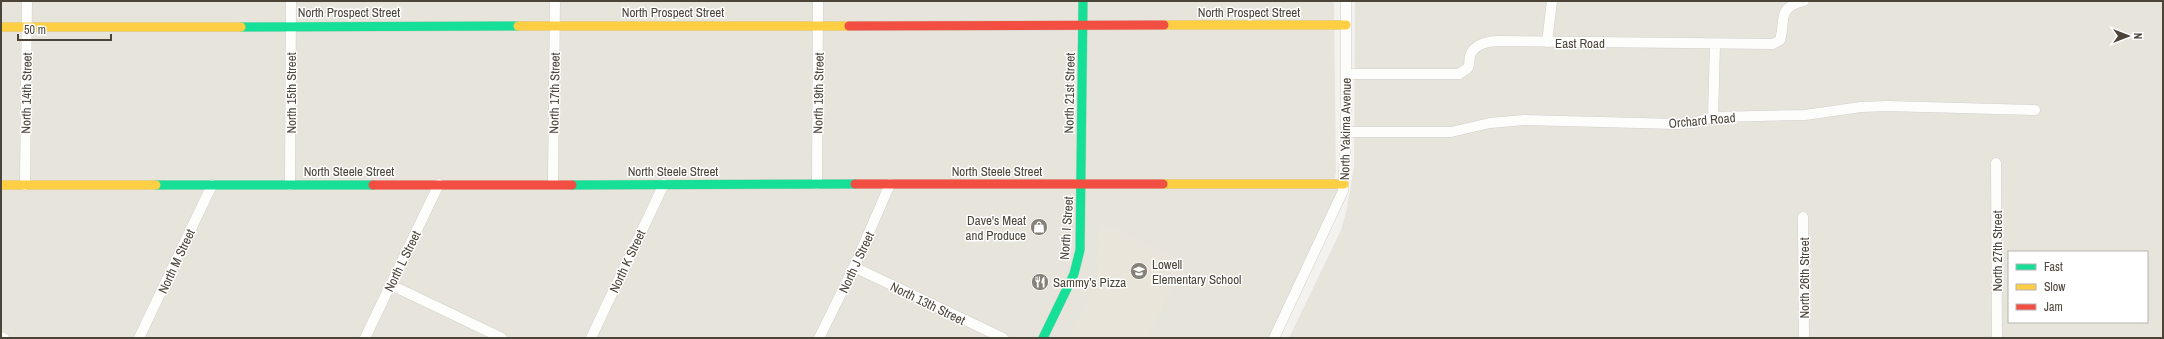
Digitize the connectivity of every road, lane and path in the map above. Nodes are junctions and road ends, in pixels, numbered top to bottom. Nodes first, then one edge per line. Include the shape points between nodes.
1 (27, 1) edge
2 (291, 1) edge
3 (555, 1) edge
4 (818, 1) edge
5 (1083, 1) edge
6 (1346, 1) edge
7 (1552, 1) edge
8 (1804, 1) edge
9 (291, 25) junction
10 (818, 25) junction
11 (1083, 25) junction
12 (1346, 25) junction
13 (554, 26) junction
14 (1, 27) edge
15 (26, 28) junction
16 (1547, 42) junction
17 (1715, 44) junction
18 (1346, 74) junction
19 (2035, 110) dead end
20 (1713, 117) junction
21 (1346, 132) junction
22 (1996, 163) dead end
23 (1, 184) edge
24 (25, 184) junction
25 (290, 184) junction
26 (439, 184) junction
27 (553, 184) junction
28 (664, 184) junction
29 (817, 184) junction
30 (890, 184) junction
31 (1081, 184) junction
32 (1344, 184) junction
33 (212, 185) junction
34 (1803, 217) dead end
35 (854, 267) junction
36 (391, 285) junction
37 (1, 337) edge
38 (4, 338) edge
39 (139, 338) edge
40 (365, 338) edge
41 (502, 338) edge
42 (591, 338) edge
43 (820, 338) edge
44 (1002, 338) edge
45 (1043, 338) edge
46 (1274, 338) edge
47 (1804, 338) edge
48 (1998, 338) edge

1 - 15 street, North 14th Street
2 - 9 street, North 15th Street
3 - 13 street, North 17th Street
4 - 10 street, North 19th Street
5 - 11 street, North 21st Street
6 - 12 street, North Yakima Avenue
7 - 16 street
8 - 17 street, East Road via 1792,5 1784,13 1781,38 1778,42
9 - 13 street, North Prospect Street
9 - 15 street, North Prospect Street
9 - 25 street, North 15th Street
10 - 11 street, North Prospect Street
10 - 13 street, North Prospect Street
10 - 29 street, North 19th Street
11 - 12 street, North Prospect Street
11 - 31 street, North 21st Street
12 - 18 street, North Yakima Avenue
13 - 27 street, North 17th Street
14 - 15 street, North Prospect Street
15 - 24 street, North 14th Street
16 - 17 street, East Road
16 - 18 street, East Road via 1483,43 1472,53 1468,68 1459,74
17 - 20 street
18 - 21 street, North Yakima Avenue
19 - 20 street, Orchard Road via 1887,106 1805,114
20 - 21 street, Orchard Road via 1676,124 1524,120 1490,122 1451,132
21 - 32 street, North Yakima Avenue
22 - 48 street, North 27th Street
23 - 24 street, North Steele Street
24 - 33 street, North Steele Street
25 - 26 street, North Steele Street
25 - 33 street, North Steele Street
26 - 27 street, North Steele Street
26 - 36 street, North L Street
27 - 28 street, North Steele Street
28 - 29 street, North Steele Street
28 - 42 street, North K Street
29 - 30 street, North Steele Street
30 - 31 street, North Steele Street
30 - 35 street, North J Street
31 - 32 street, North Steele Street
31 - 45 street, North I Street via 1081,238 1078,262
32 - 46 street, North Yakima Avenue via 1333,215
33 - 39 street, North M Street
34 - 47 street, North 26th Street
35 - 43 street, North J Street
35 - 44 street, North 13th Street
36 - 40 street, North L Street
36 - 41 street
37 - 38 street

